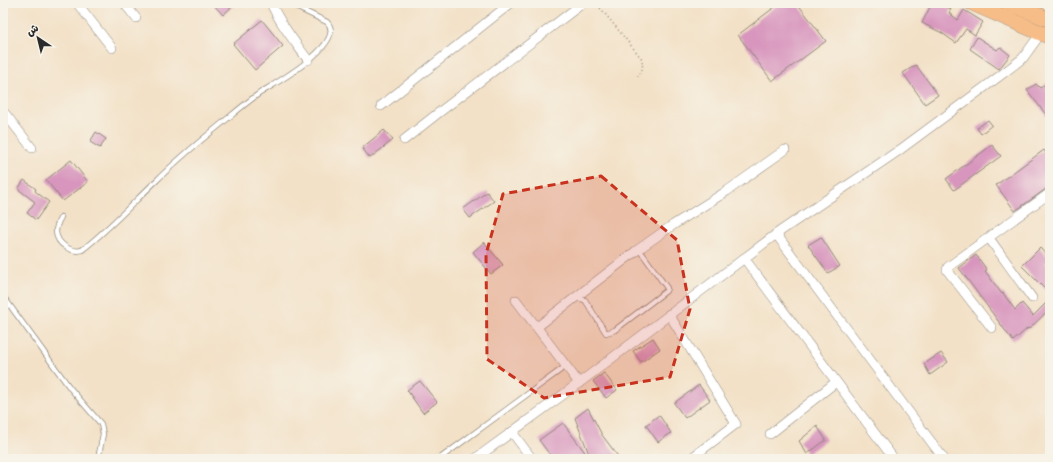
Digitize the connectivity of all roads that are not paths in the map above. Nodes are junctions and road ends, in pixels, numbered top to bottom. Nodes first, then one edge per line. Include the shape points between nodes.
1 (77, 3) edge
2 (124, 3) edge
3 (271, 3) edge
4 (292, 3) edge
5 (511, 3) edge
6 (583, 3) edge
7 (972, 3) edge
8 (1009, 3) edge
9 (136, 18) dead end
10 (1050, 20) edge
11 (1046, 35) edge
12 (112, 48) dead end
13 (308, 60) junction
14 (381, 106) dead end
15 (3, 111) edge
16 (404, 140) dead end
17 (32, 148) dead end
18 (785, 150) dead end
19 (1050, 193) edge
20 (61, 217) dead end
21 (776, 234) junction
22 (989, 238) junction
23 (639, 249) junction
24 (744, 258) junction
25 (3, 296) edge
26 (1032, 298) dead end
27 (573, 299) junction
28 (516, 300) dead end
29 (669, 314) junction
30 (537, 327) junction
31 (992, 328) dead end
32 (566, 366) junction
33 (836, 382) junction
34 (579, 383) junction
35 (512, 432) junction
36 (770, 434) dead end
37 (98, 459) edge
38 (439, 459) edge
39 (475, 459) edge
40 (532, 459) edge
41 (690, 459) edge
42 (892, 459) edge
43 (944, 459) edge

1 - 12 street
2 - 9 street
3 - 13 street via 276,15
4 - 13 lane via 327,22 331,28 328,40
5 - 14 street
6 - 16 street
7 - 11 main road
8 - 10 main road
11 - 21 street via 1023,58 902,148
13 - 20 lane via 250,100 203,138 82,250 71,251 59,241 56,233
15 - 17 street
18 - 23 street
19 - 22 street
21 - 24 street
21 - 43 street
22 - 26 street
22 - 31 street via 951,264 947,270
23 - 27 street
23 - 27 lane via 667,288 663,294 615,330 606,333 584,300
24 - 29 street
24 - 33 street
25 - 37 lane via 70,388 101,424 103,434
27 - 30 street
28 - 30 street
29 - 34 street
29 - 41 street via 736,424
30 - 32 street
32 - 34 street
32 - 38 lane
33 - 36 street
33 - 42 street
34 - 35 street
35 - 39 street
35 - 40 street

